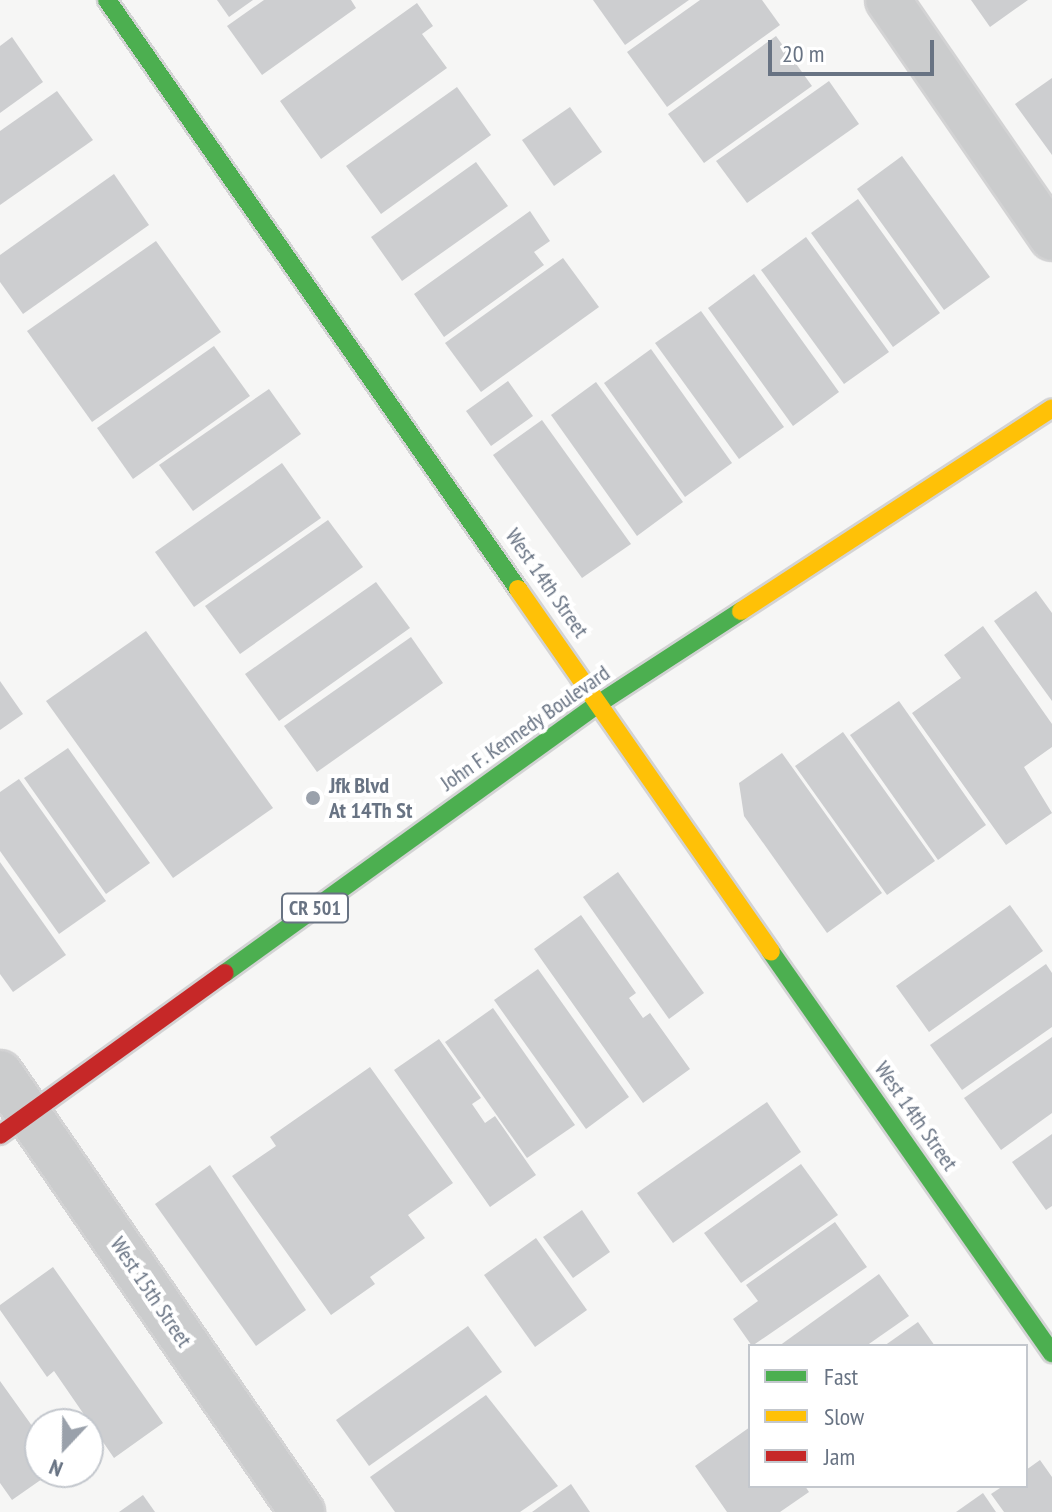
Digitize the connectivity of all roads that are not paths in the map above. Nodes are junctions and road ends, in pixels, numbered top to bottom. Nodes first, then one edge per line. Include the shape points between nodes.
1 (107, 0) edge
2 (888, 0) edge
3 (1052, 238) edge
4 (1052, 408) edge
5 (601, 702) junction
6 (0, 1073) edge
7 (14, 1125) edge
8 (1052, 1354) edge
9 (302, 1512) edge

1 - 5 street, West 14th Street
2 - 3 street
4 - 5 street, John F. Kennedy Boulevard / CR 501
5 - 7 street, John F. Kennedy Boulevard / CR 501
5 - 8 street, West 14th Street
6 - 7 street, West 15th Street
7 - 9 street, West 15th Street

